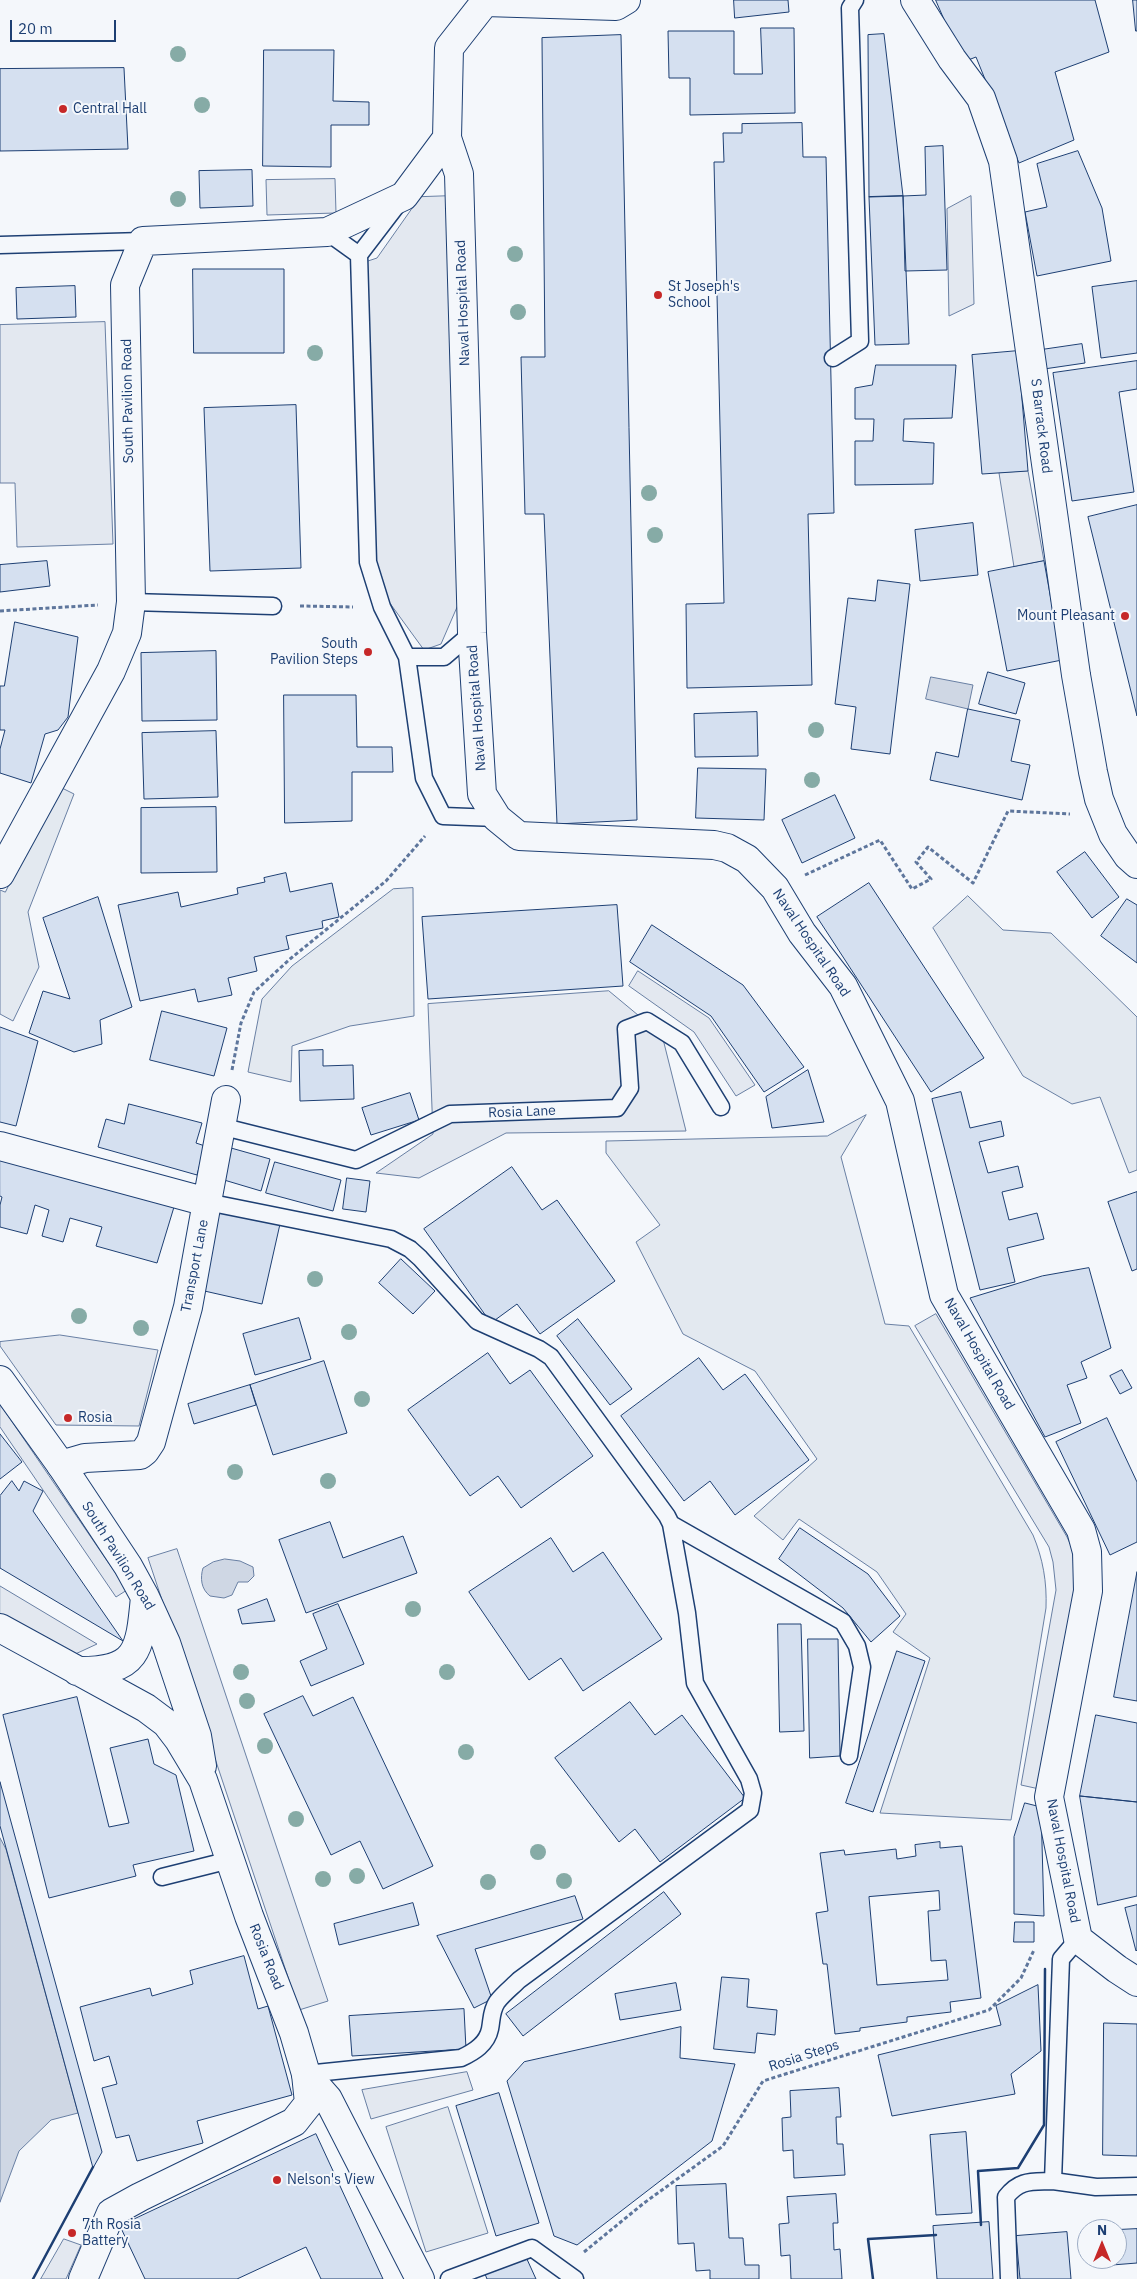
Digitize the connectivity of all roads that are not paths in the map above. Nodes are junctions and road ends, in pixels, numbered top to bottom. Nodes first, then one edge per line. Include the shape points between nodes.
1 (626, 0) edge
2 (856, 0) edge
3 (915, 0) edge
4 (447, 138) junction
5 (404, 196) junction
6 (327, 232) junction
7 (143, 241) junction
8 (0, 245) edge
9 (359, 255) junction
10 (833, 358) dead end
11 (131, 602) junction
12 (273, 606) road end
13 (472, 633) junction
14 (407, 657) junction
15 (497, 818) junction
16 (1137, 864) edge
17 (0, 874) edge
18 (721, 1107) dead end
19 (223, 1113) joint
20 (0, 1146) edge
21 (207, 1202) junction
22 (0, 1380) edge
23 (61, 1465) junction
24 (671, 1524) junction
25 (145, 1597) junction
26 (0, 1628) edge
27 (77, 1671) junction
28 (849, 1756) dead end
29 (203, 1780) junction
30 (230, 1860) junction
31 (162, 1877) dead end
32 (1078, 1939) junction
33 (1137, 1982) edge
34 (306, 2074) junction
35 (1053, 2181) junction
36 (1137, 2186) edge
37 (83, 2279) edge
38 (420, 2279) edge
39 (449, 2279) edge
40 (575, 2279) edge
41 (1009, 2279) edge

1 - 4 street, Naval Hospital Road via 616,6 485,2 449,48
2 - 10 lane via 850,8 860,341
3 - 16 street, S Barrack Road via 981,98 1003,161 1076,674 1093,772 1113,834
4 - 5 street
4 - 13 street, Naval Hospital Road via 459,174
5 - 6 street
5 - 9 lane
6 - 7 street
6 - 9 lane
7 - 8 lane
7 - 11 street, South Pavilion Road via 125,284
9 - 14 lane via 368,562 382,607
11 - 12 lane
11 - 17 street, South Pavilion Road via 127,632 111,671
13 - 14 lane via 444,657
13 - 15 street, Naval Hospital Road via 482,794
14 - 15 lane via 424,778 442,816
15 - 32 street, Naval Hospital Road via 519,836 727,848 748,859 775,888 802,933 842,986 900,1101 944,1295 1081,1530 1085,1544 1088,1591 1050,1797
18 - 19 lane, Rosia Lane via 682,1043 647,1021 626,1029 630,1088 617,1108 450,1114 356,1160
19 - 21 street
20 - 21 street, Transport Lane
21 - 23 street, Transport Lane via 188,1307 151,1442 140,1455 85,1458
21 - 24 lane via 384,1236 410,1249 477,1321 539,1349 558,1364
22 - 23 street, South Pavilion Road
23 - 25 street, South Pavilion Road
24 - 28 lane via 842,1622 857,1646 862,1667
24 - 34 lane via 687,1613 695,1683 749,1779 753,1793 750,1810 519,1980 497,2003 484,2044 472,2052 461,2058
25 - 27 street, Rosia Road via 140,1642 132,1655 112,1669
25 - 29 street, South Pavilion Road via 166,1643 197,1736
26 - 27 street, Rosia Road
27 - 29 street, Rosia Road via 146,1708 166,1723
29 - 30 street, Rosia Road
30 - 31 lane
30 - 34 street, Rosia Road via 281,1996
32 - 33 street, Naval Hospital Road
32 - 35 lane via 1060,1959
34 - 37 street via 309,2103 294,2122 111,2213
34 - 38 street, Rosia Road via 328,2098
35 - 36 lane via 1096,2187
35 - 41 lane via 1022,2182 1006,2197
39 - 40 lane via 532,2248

